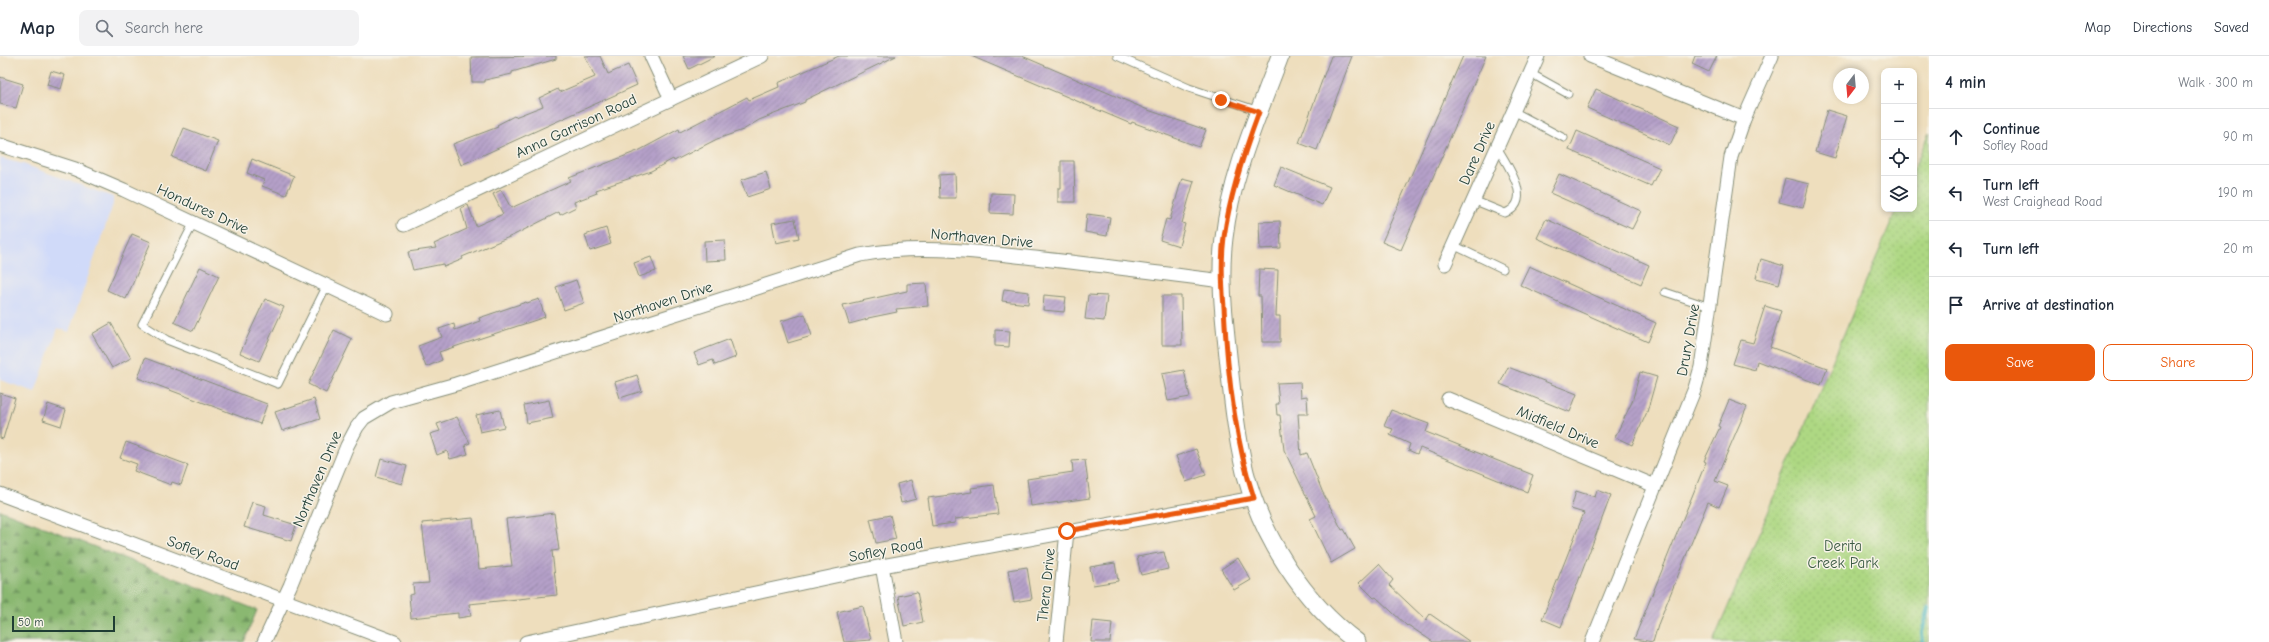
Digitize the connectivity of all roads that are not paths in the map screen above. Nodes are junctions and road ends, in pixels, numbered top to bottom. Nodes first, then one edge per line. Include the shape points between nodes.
1 (651, 56) edge
2 (762, 56) edge
3 (1117, 56) edge
4 (1280, 56) edge
5 (1538, 56) edge
6 (1590, 56) edge
7 (1772, 56) edge
8 (1530, 73) junction
9 (1568, 94) dead end
10 (671, 99) junction
11 (1513, 111) junction
12 (1259, 112) junction
13 (1744, 119) junction
14 (1564, 138) dead end
15 (0, 145) edge
16 (1497, 147) junction
17 (1473, 200) junction
18 (194, 222) junction
19 (404, 225) dead end
20 (1453, 245) junction
21 (1445, 264) dead end
22 (1503, 269) dead end
23 (1222, 281) junction
24 (327, 285) junction
25 (1666, 292) dead end
26 (1710, 307) junction
27 (387, 314) dead end
28 (1448, 399) dead end
29 (1655, 486) junction
30 (0, 494) edge
31 (1254, 498) junction
32 (1067, 531) junction
33 (882, 566) junction
34 (284, 600) junction
35 (264, 642) edge
36 (395, 642) edge
37 (526, 642) edge
38 (896, 642) edge
39 (1056, 642) edge
40 (1357, 642) edge
41 (1592, 642) edge

1 - 10 street
2 - 10 street, Anna Garrison Road
3 - 12 lane via 1189,88
4 - 12 street
5 - 8 street, Dare Drive
6 - 13 street
7 - 13 street, Drury Drive
8 - 9 lane
8 - 11 street, Dare Drive
10 - 19 street, Anna Garrison Road
11 - 14 lane
11 - 16 street, Dare Drive
12 - 23 street via 1228,216
13 - 26 street, Drury Drive via 1731,157
15 - 18 street, Hondures Drive via 75,169
16 - 17 street, Dare Drive
16 - 17 lane via 1516,181 1519,193 1517,204 1511,211 1499,213
17 - 20 street, Dare Drive
18 - 24 street, Hondures Drive
18 - 24 lane via 142,324 167,340 278,384
20 - 21 street, Dare Drive
20 - 22 lane
23 - 31 street via 1231,392 1246,472
23 - 34 street, Northaven Drive via 991,253 944,249 888,250 860,256 464,382 392,402 364,418 347,446
24 - 27 street, Hondures Drive
25 - 26 lane
26 - 29 street, Drury Drive via 1701,367 1695,388
28 - 29 street, Midfield Drive
29 - 41 street, Drury Drive
30 - 34 street, Sofley Road
31 - 32 street, Sofley Road
31 - 40 street via 1267,531 1283,560 1318,607
32 - 33 street, Sofley Road
32 - 39 street, Thera Drive
33 - 37 street, Sofley Road
33 - 38 street
34 - 35 street, Northaven Drive
34 - 36 street, Sofley Road

